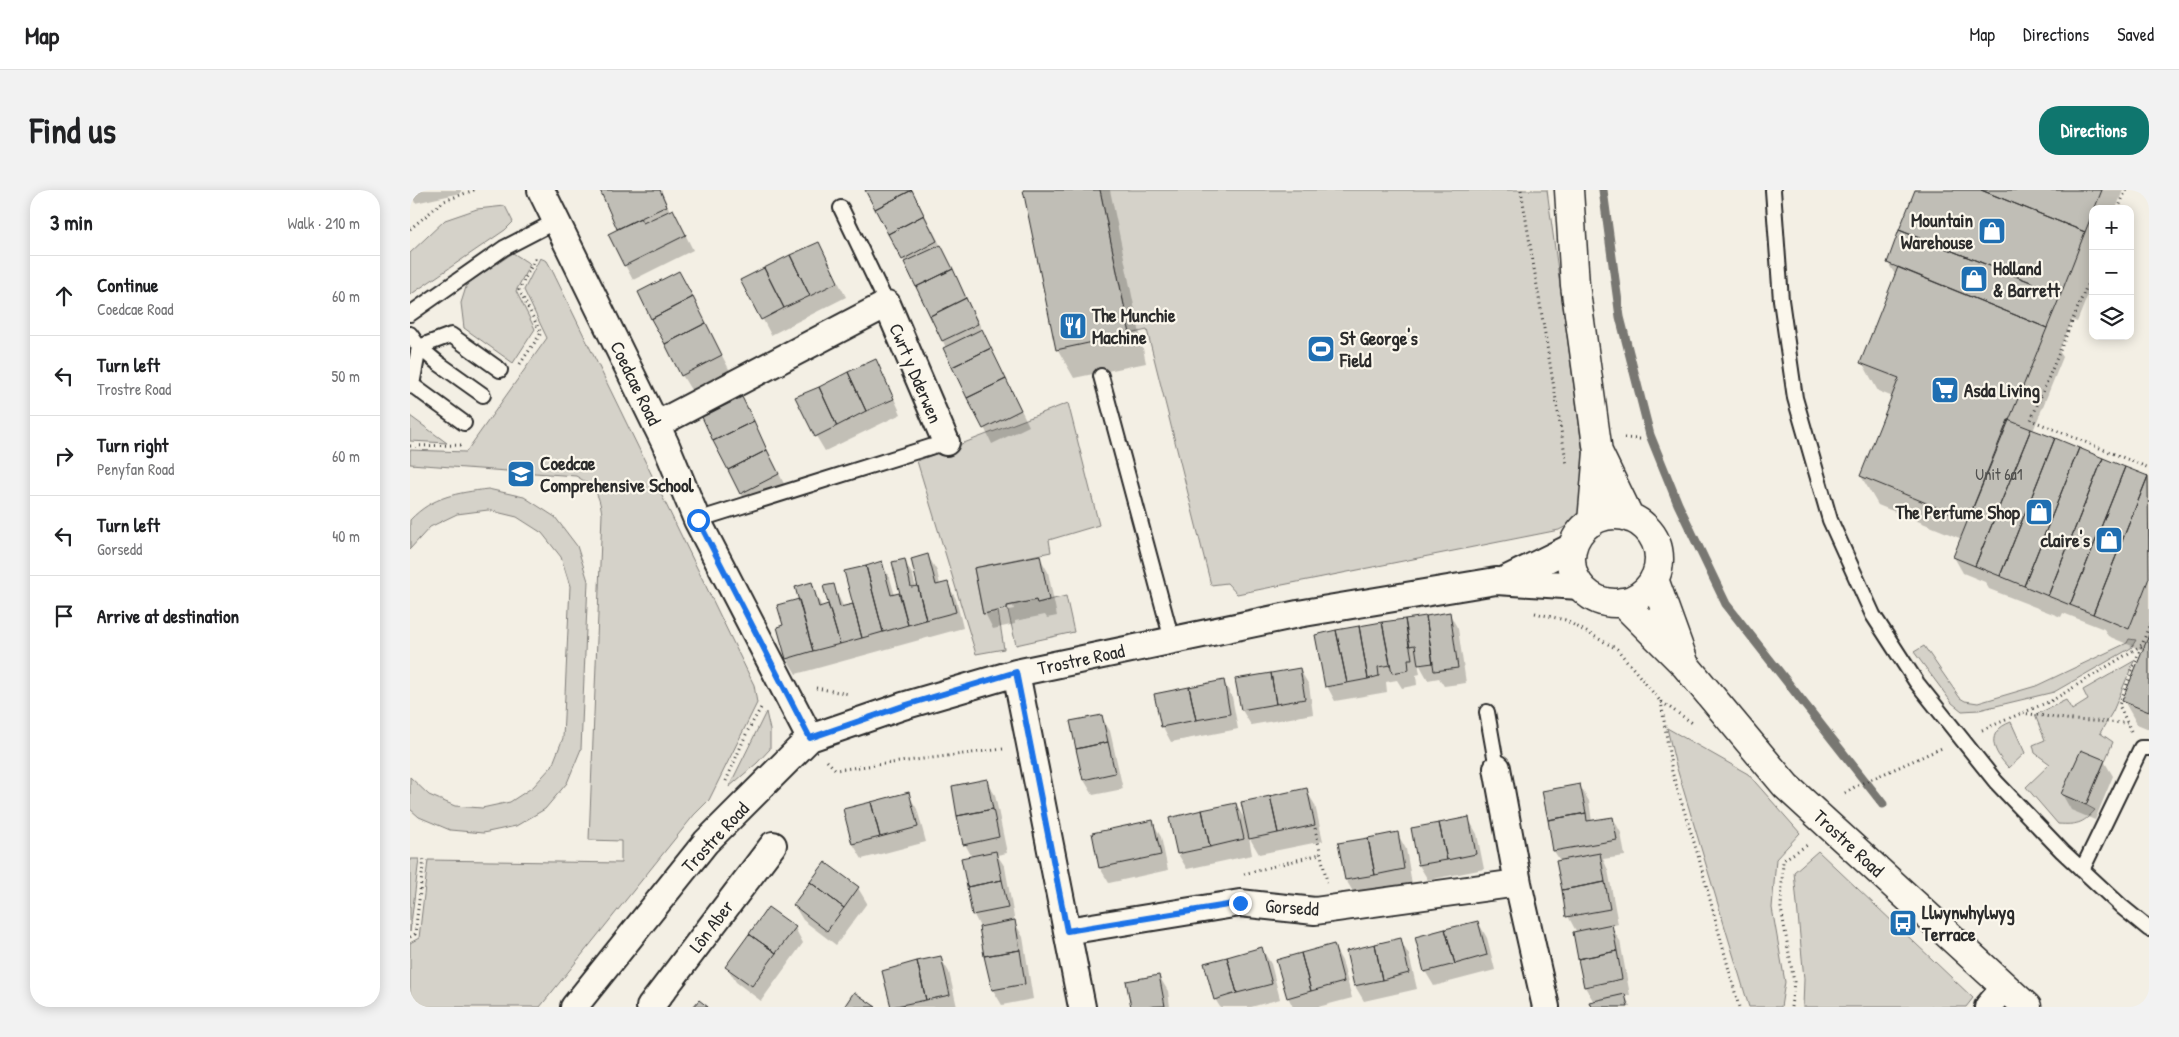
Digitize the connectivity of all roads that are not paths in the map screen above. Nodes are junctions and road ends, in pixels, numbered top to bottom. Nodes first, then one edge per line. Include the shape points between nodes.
1 (541, 190) edge
2 (1570, 190) edge
3 (1773, 190) edge
4 (841, 208) dead end
5 (556, 221) junction
6 (886, 304) junction
7 (410, 314) edge
8 (410, 334) edge
9 (419, 346) junction
10 (500, 370) dead end
11 (1101, 376) dead end
12 (483, 395) dead end
13 (464, 423) dead end
14 (656, 425) junction
15 (946, 442) joint
16 (1598, 452) junction
17 (1630, 518) junction
18 (698, 520) junction
19 (1592, 522) junction
20 (1572, 547) junction
21 (1504, 580) junction
22 (1654, 580) junction
23 (1580, 586) junction
24 (1622, 602) junction
25 (1172, 640) junction
26 (1685, 665) junction
27 (1016, 672) junction
28 (1487, 712) dead end
29 (810, 738) junction
30 (2145, 748) edge
31 (1497, 768) joint
32 (773, 845) dead end
33 (2082, 870) junction
34 (1518, 883) junction
35 (2149, 929) edge
36 (1067, 931) junction
37 (1996, 997) edge
38 (574, 1007) edge
39 (650, 1007) edge
40 (1082, 1007) edge
41 (1546, 1007) edge
42 (2027, 1007) edge

1 - 5 street, Coedcae Road
2 - 16 main road via 1575,285
3 - 33 lane via 1781,300 1795,398 1830,520 1873,615 1917,683 1996,782
4 - 6 lane
5 - 7 lane via 504,248
5 - 14 street, Coedcae Road
6 - 14 street, Cwrt y Dderwen
6 - 15 street, Cwrt y Dderwen
8 - 9 lane
9 - 10 lane via 452,335
9 - 12 lane
9 - 13 lane via 412,385
11 - 25 lane
14 - 18 street, Coedcae Road
15 - 18 lane, Cwrt y Dderwen
16 - 17 main road
16 - 19 main road
17 - 19 main road via 1614,515
17 - 22 main road via 1640,522 1656,544 1659,558
18 - 29 street, Coedcae Road
19 - 20 main road via 1578,534
20 - 21 street, Trostre Road
20 - 23 main road via 1571,561
21 - 23 street, Trostre Road
21 - 25 street, Trostre Road via 1298,614
22 - 24 main road via 1642,594
22 - 26 main road, Trostre Road
23 - 24 main road via 1590,596 1603,601
24 - 26 main road, Trostre Road
25 - 27 street, Trostre Road
26 - 37 main road, Trostre Road via 1786,786
27 - 29 street, Trostre Road
27 - 36 street
28 - 31 lane
29 - 38 street, Trostre Road via 706,842
30 - 33 lane
31 - 34 street
32 - 39 street, Lôn Aber
33 - 35 lane
34 - 36 street, Gorsedd via 1315,911 1240,903
34 - 41 street
36 - 40 street
37 - 42 main road, Trostre Road

